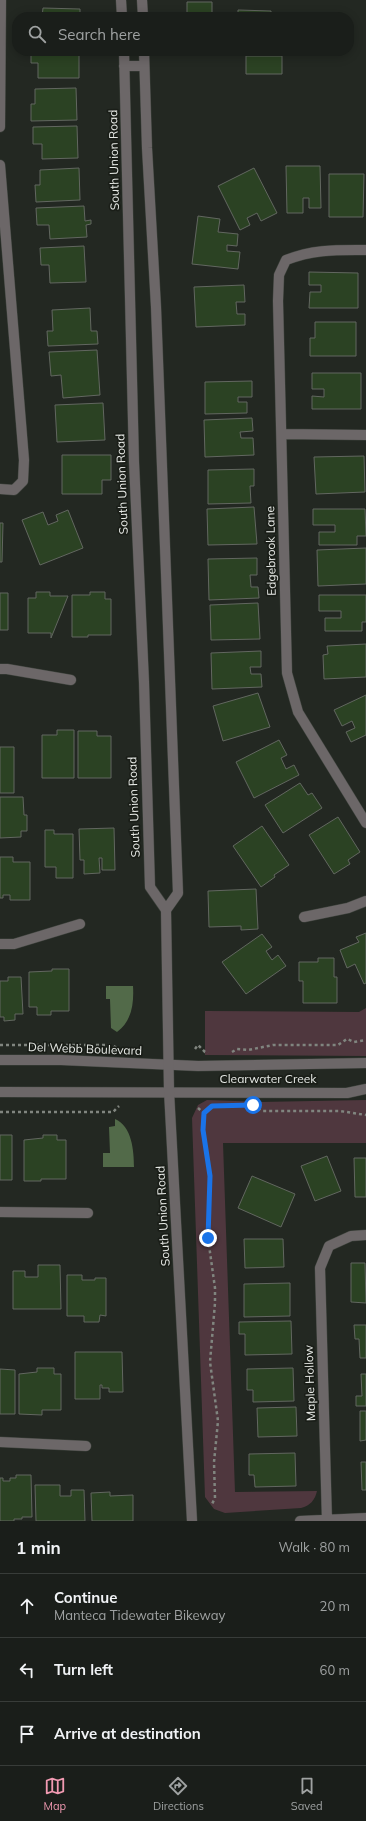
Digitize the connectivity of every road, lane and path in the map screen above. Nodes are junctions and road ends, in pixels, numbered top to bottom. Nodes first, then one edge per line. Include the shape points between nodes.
1 (1, 0) edge
2 (121, 0) edge
3 (142, 0) edge
4 (122, 12) edge
5 (142, 12) edge
6 (124, 56) edge
7 (144, 56) edge
8 (124, 66) junction
9 (144, 66) junction
10 (0, 127) edge
11 (0, 165) edge
12 (366, 250) edge
13 (282, 434) junction
14 (366, 435) edge
15 (0, 489) edge
16 (0, 670) edge
17 (71, 680) dead end
18 (366, 822) edge
19 (366, 901) edge
20 (166, 910) junction
21 (304, 917) dead end
22 (80, 924) dead end
23 (0, 944) edge
24 (366, 1040) edge
25 (0, 1044) edge
26 (196, 1049) dead end
27 (120, 1051) dead end
28 (212, 1054) dead end
29 (231, 1054) dead end
30 (0, 1060) edge
31 (366, 1063) edge
32 (170, 1065) junction
33 (366, 1089) edge
34 (0, 1092) edge
35 (169, 1092) junction
36 (245, 1105) dead end
37 (119, 1106) dead end
38 (217, 1106) dead end
39 (198, 1108) dead end
40 (0, 1112) edge
41 (204, 1113) junction
42 (366, 1115) edge
43 (0, 1212) edge
44 (88, 1213) dead end
45 (366, 1235) edge
46 (0, 1442) edge
47 (86, 1446) dead end
48 (210, 1506) dead end
49 (366, 1518) edge
50 (327, 1520) edge
51 (192, 1521) edge
52 (300, 1521) edge

1 - 10 street
2 - 4 street
3 - 5 street
6 - 8 street, South Union Road
7 - 9 street
8 - 9 street
8 - 20 street, South Union Road via 134,455 150,887
9 - 20 street via 156,307 178,893
11 - 15 street via 24,460 23,481 14,490
12 - 13 street, Edgebrook Lane via 303,253 286,260 279,275
13 - 14 street
13 - 18 street, Edgebrook Lane via 287,673 298,712
16 - 17 street
19 - 21 street via 348,908
20 - 32 street, South Union Road
22 - 23 street via 14,944
24 - 29 path via 354,1042 347,1039 338,1045 273,1045 248,1050 237,1049
25 - 27 path via 112,1045
26 - 28 path via 198,1045 205,1052
30 - 32 street, Del Webb Boulevard
31 - 32 street, Clearwater Creek
32 - 35 street, South Union Road
33 - 35 street, Clearwater Creek via 347,1093
34 - 35 street
35 - 51 street, South Union Road
36 - 42 path via 253,1105 262,1111 340,1111
37 - 40 path via 113,1112
38 - 41 path via 212,1106
39 - 41 path
41 - 48 path via 203,1130 210,1176 208,1238 215,1288 210,1362 218,1421 214,1462 216,1498
43 - 44 street
45 - 50 street, Maple Hollow via 350,1236 329,1246 320,1268
46 - 47 street
49 - 50 street
50 - 52 street

